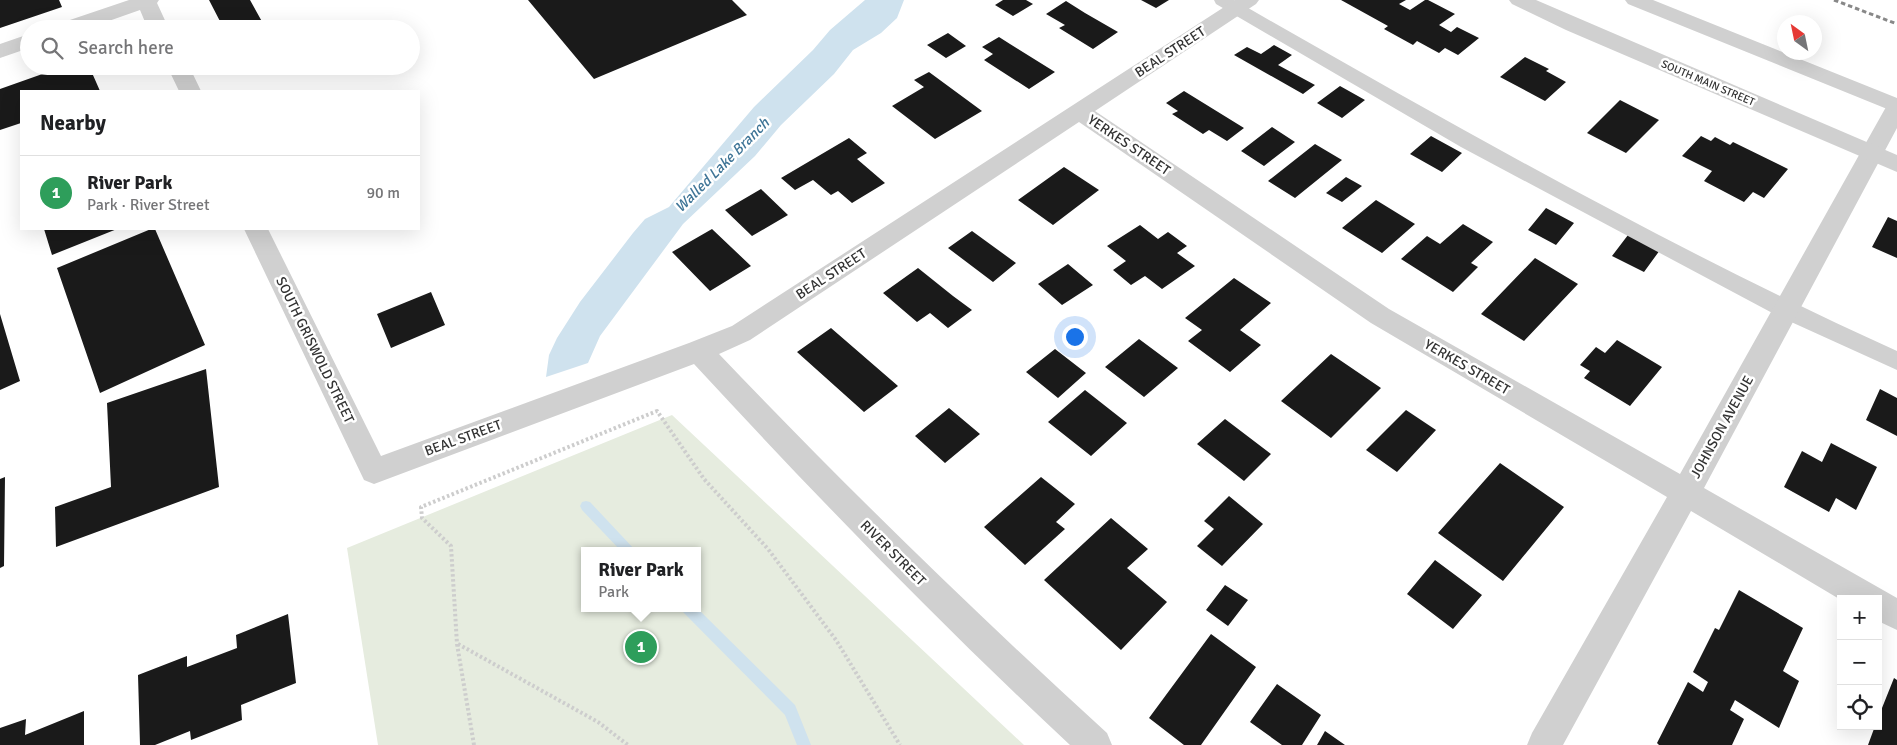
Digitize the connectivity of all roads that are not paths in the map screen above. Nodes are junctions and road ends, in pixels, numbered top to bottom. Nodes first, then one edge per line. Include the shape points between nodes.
1 (147, 0) edge
2 (1520, 0) edge
3 (1635, 0) edge
4 (1236, 3) edge
5 (90, 20) edge
6 (155, 20) edge
7 (20, 44) edge
8 (0, 50) edge
9 (182, 75) edge
10 (190, 90) edge
11 (1897, 106) edge
12 (1080, 112) junction
13 (1884, 158) edge
14 (256, 230) edge
15 (1786, 310) junction
16 (699, 351) junction
17 (1897, 361) edge
18 (374, 471) joint
19 (1685, 493) junction
20 (1862, 595) edge
21 (1882, 606) edge
22 (1897, 615) edge
23 (1095, 745) edge
24 (1544, 745) edge

1 - 5 street
1 - 6 street
2 - 13 street, SOUTH MAIN STREET
3 - 11 street
4 - 12 street, BEAL STREET
4 - 15 lane via 1468,142
7 - 8 street
9 - 10 street
11 - 13 street, JOHNSON AVENUE
12 - 16 street, BEAL STREET via 741,333
12 - 19 street, YERKES STREET via 1380,316
13 - 15 street, JOHNSON AVENUE
14 - 18 street, SOUTH GRISWOLD STREET
15 - 17 lane
15 - 19 street, JOHNSON AVENUE
16 - 18 street, BEAL STREET
16 - 23 street, RIVER STREET via 916,577
19 - 20 street, YERKES STREET
19 - 24 street, JOHNSON AVENUE
21 - 22 street

